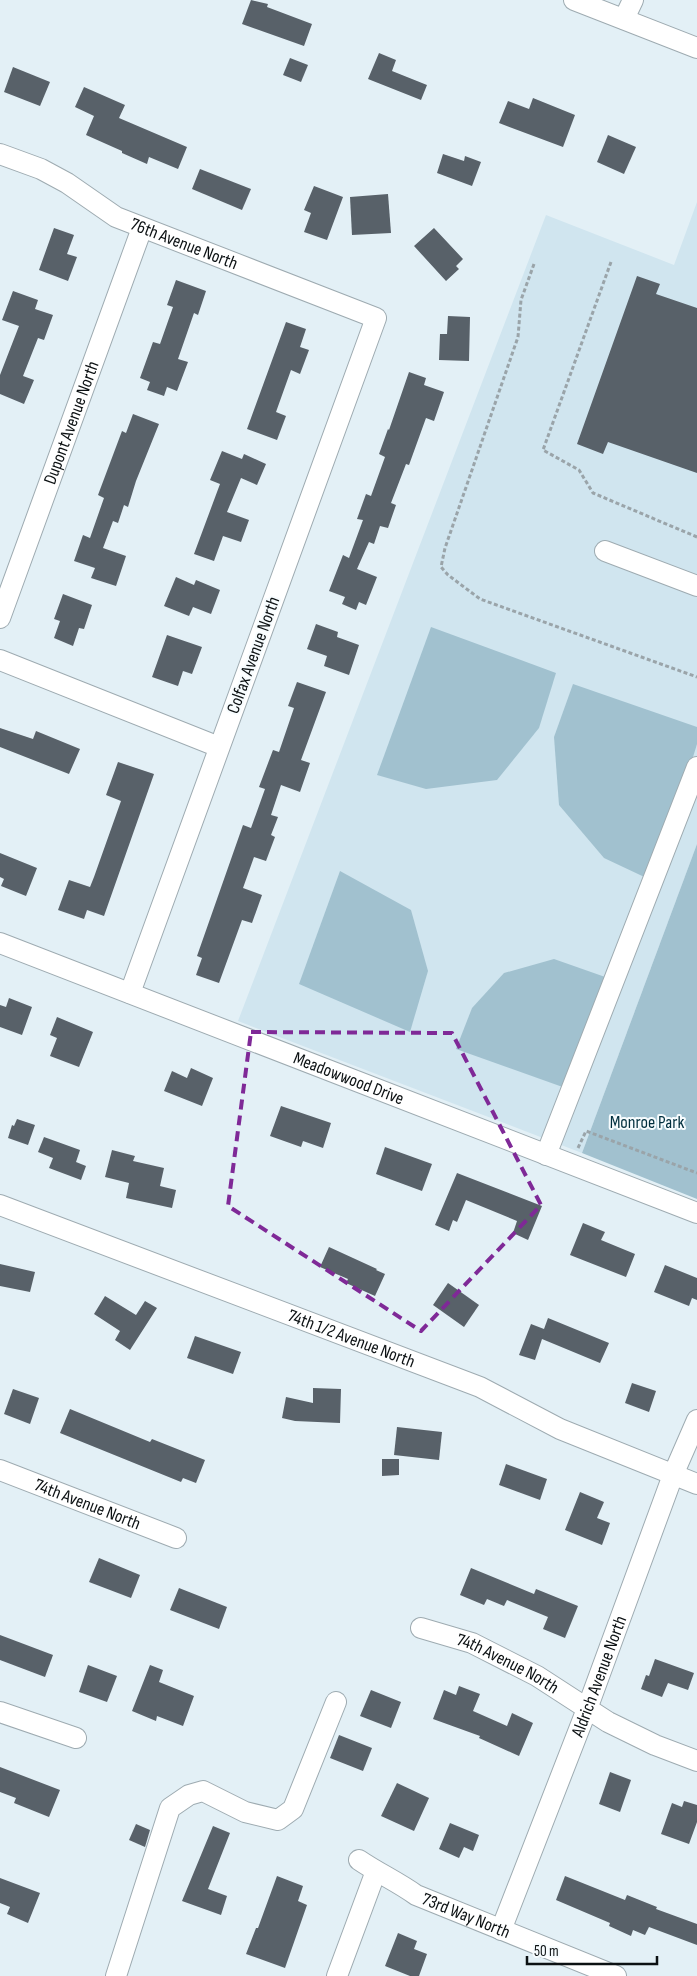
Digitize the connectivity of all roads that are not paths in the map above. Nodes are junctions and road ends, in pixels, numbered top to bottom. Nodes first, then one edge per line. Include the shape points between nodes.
1 (574, 0) edge
2 (633, 0) edge
3 (624, 19) junction
4 (697, 48) edge
5 (0, 154) edge
6 (142, 228) junction
7 (376, 318) joint
8 (604, 552) dead end
9 (697, 586) edge
10 (0, 618) edge
11 (0, 660) edge
12 (219, 747) junction
13 (697, 768) edge
14 (0, 943) edge
15 (130, 993) junction
16 (546, 1155) junction
17 (0, 1205) edge
18 (697, 1213) edge
19 (697, 1420) edge
20 (0, 1470) edge
21 (673, 1475) junction
22 (697, 1484) edge
23 (176, 1538) dead end
24 (421, 1628) dead end
25 (336, 1702) dead end
26 (587, 1709) junction
27 (0, 1712) edge
28 (76, 1738) dead end
29 (697, 1761) edge
30 (359, 1860) dead end
31 (376, 1871) junction
32 (501, 1930) junction
33 (116, 1976) edge
34 (337, 1976) edge
35 (616, 1976) edge

1 - 3 street
2 - 3 street
3 - 4 street
5 - 6 street, 76th Avenue North via 50,174 116,217
6 - 7 street, 76th Avenue North
6 - 10 street, Dupont Avenue North
7 - 12 street, Colfax Avenue North
8 - 9 street
11 - 12 street
12 - 15 street, Colfax Avenue North
13 - 16 street
14 - 15 street, Meadowwood Drive
15 - 16 street, Meadowwood Drive
16 - 18 street, Meadowwood Drive
17 - 21 street, 74th 1/2 Avenue North via 480,1387 560,1429
19 - 21 street, Aldrich Avenue North
20 - 23 street, 74th Avenue North
21 - 22 street, 74th 1/2 Avenue North
21 - 26 street, Aldrich Avenue North
24 - 26 street, 74th Avenue North via 472,1643 537,1676
25 - 33 street via 293,1809 278,1820 245,1812 203,1792 189,1795 170,1808
26 - 29 street, 74th Avenue North via 655,1745
26 - 32 street, Aldrich Avenue North
27 - 28 street
30 - 31 street, 73rd Way North
31 - 32 street, 73rd Way North via 416,1895
31 - 34 street
32 - 35 street, 73rd Way North

